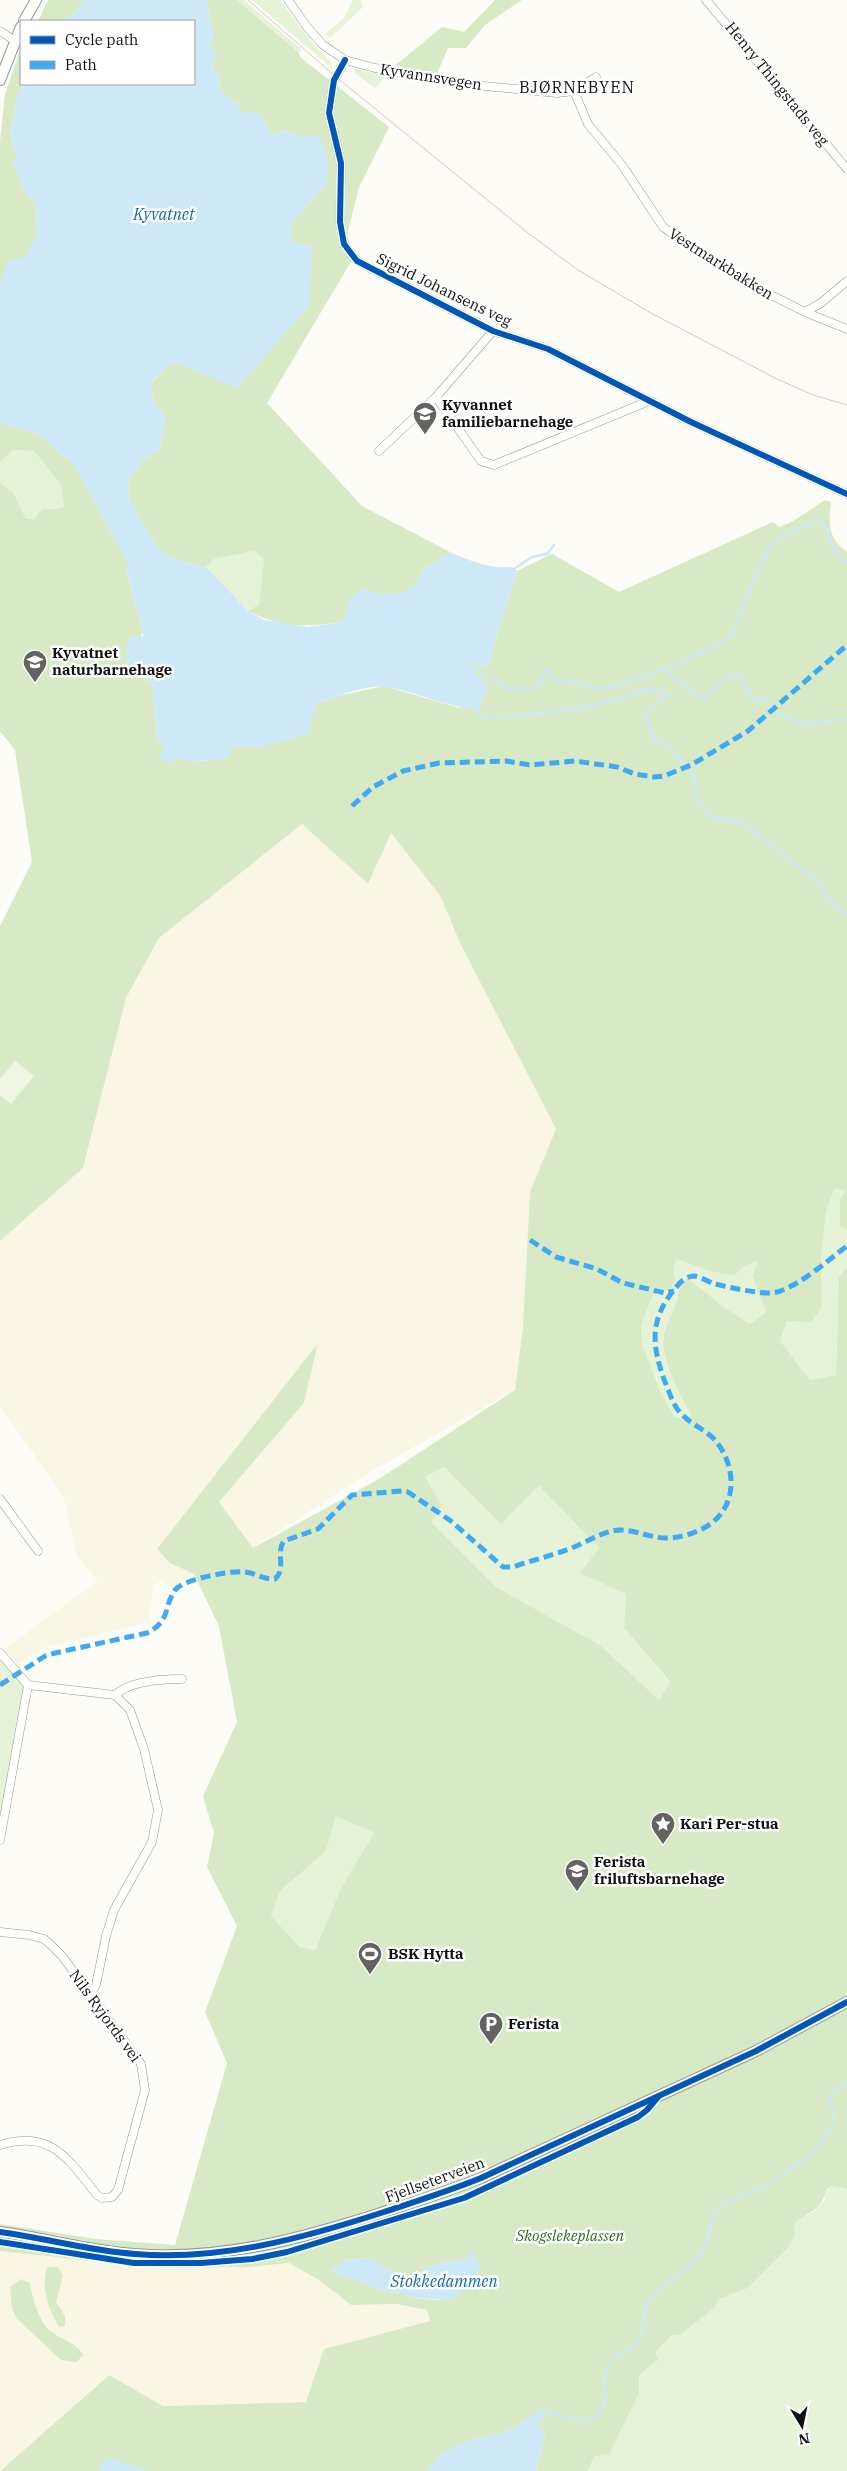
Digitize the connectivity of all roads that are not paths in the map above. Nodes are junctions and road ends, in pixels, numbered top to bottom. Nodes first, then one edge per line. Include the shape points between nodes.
1 (36, 0) edge
2 (288, 0) edge
3 (706, 0) edge
4 (25, 20) edge
5 (20, 28) edge
6 (0, 31) edge
7 (14, 40) junction
8 (345, 60) junction
9 (596, 77) dead end
10 (0, 80) edge
11 (574, 91) junction
12 (847, 169) edge
13 (847, 281) edge
14 (805, 312) junction
15 (847, 329) edge
16 (493, 331) junction
17 (436, 397) junction
18 (649, 401) junction
19 (379, 451) dead end
20 (847, 494) edge
21 (0, 1499) edge
22 (38, 1551) dead end
23 (0, 1653) edge
24 (182, 1679) dead end
25 (28, 1685) junction
26 (115, 1695) junction
27 (0, 1840) edge
28 (0, 1932) edge
29 (90, 1995) junction
30 (847, 2002) edge
31 (0, 2145) edge
32 (0, 2232) edge

1 - 4 street
2 - 8 street, Kyvannsvegen via 316,37
3 - 12 street, Henry Thingstads veg
5 - 7 street
6 - 7 street
7 - 10 street
8 - 11 street, Kyvannsvegen via 450,82 557,93
8 - 16 street, Sigrid Johansens veg via 334,80 329,105 330,124 341,163 340,222 344,244 357,262
9 - 11 street, Kyvannsvegen
11 - 14 street, Vestmarkbakken via 592,130 622,165 663,227 751,285
13 - 14 street
14 - 15 street, Vestmarkbakken
16 - 17 street
16 - 18 street, Sigrid Johansens veg via 548,349
17 - 18 street via 481,461 494,465
17 - 19 street
18 - 20 street, Sigrid Johansens veg
21 - 22 street
23 - 25 street
24 - 26 street via 122,1689
25 - 26 street
25 - 27 street
26 - 29 street via 130,1710 144,1749 158,1810 152,1842 114,1910 96,1985
28 - 29 street, Nils Ryjords vei via 44,1939 62,1956
29 - 31 street, Nils Ryjords vei via 141,2064 144,2076 145,2090 118,2190 109,2198 97,2195 54,2146 33,2141
30 - 32 street, Fjellseterveien via 756,2051 481,2178 323,2232 256,2247 168,2255 135,2254

